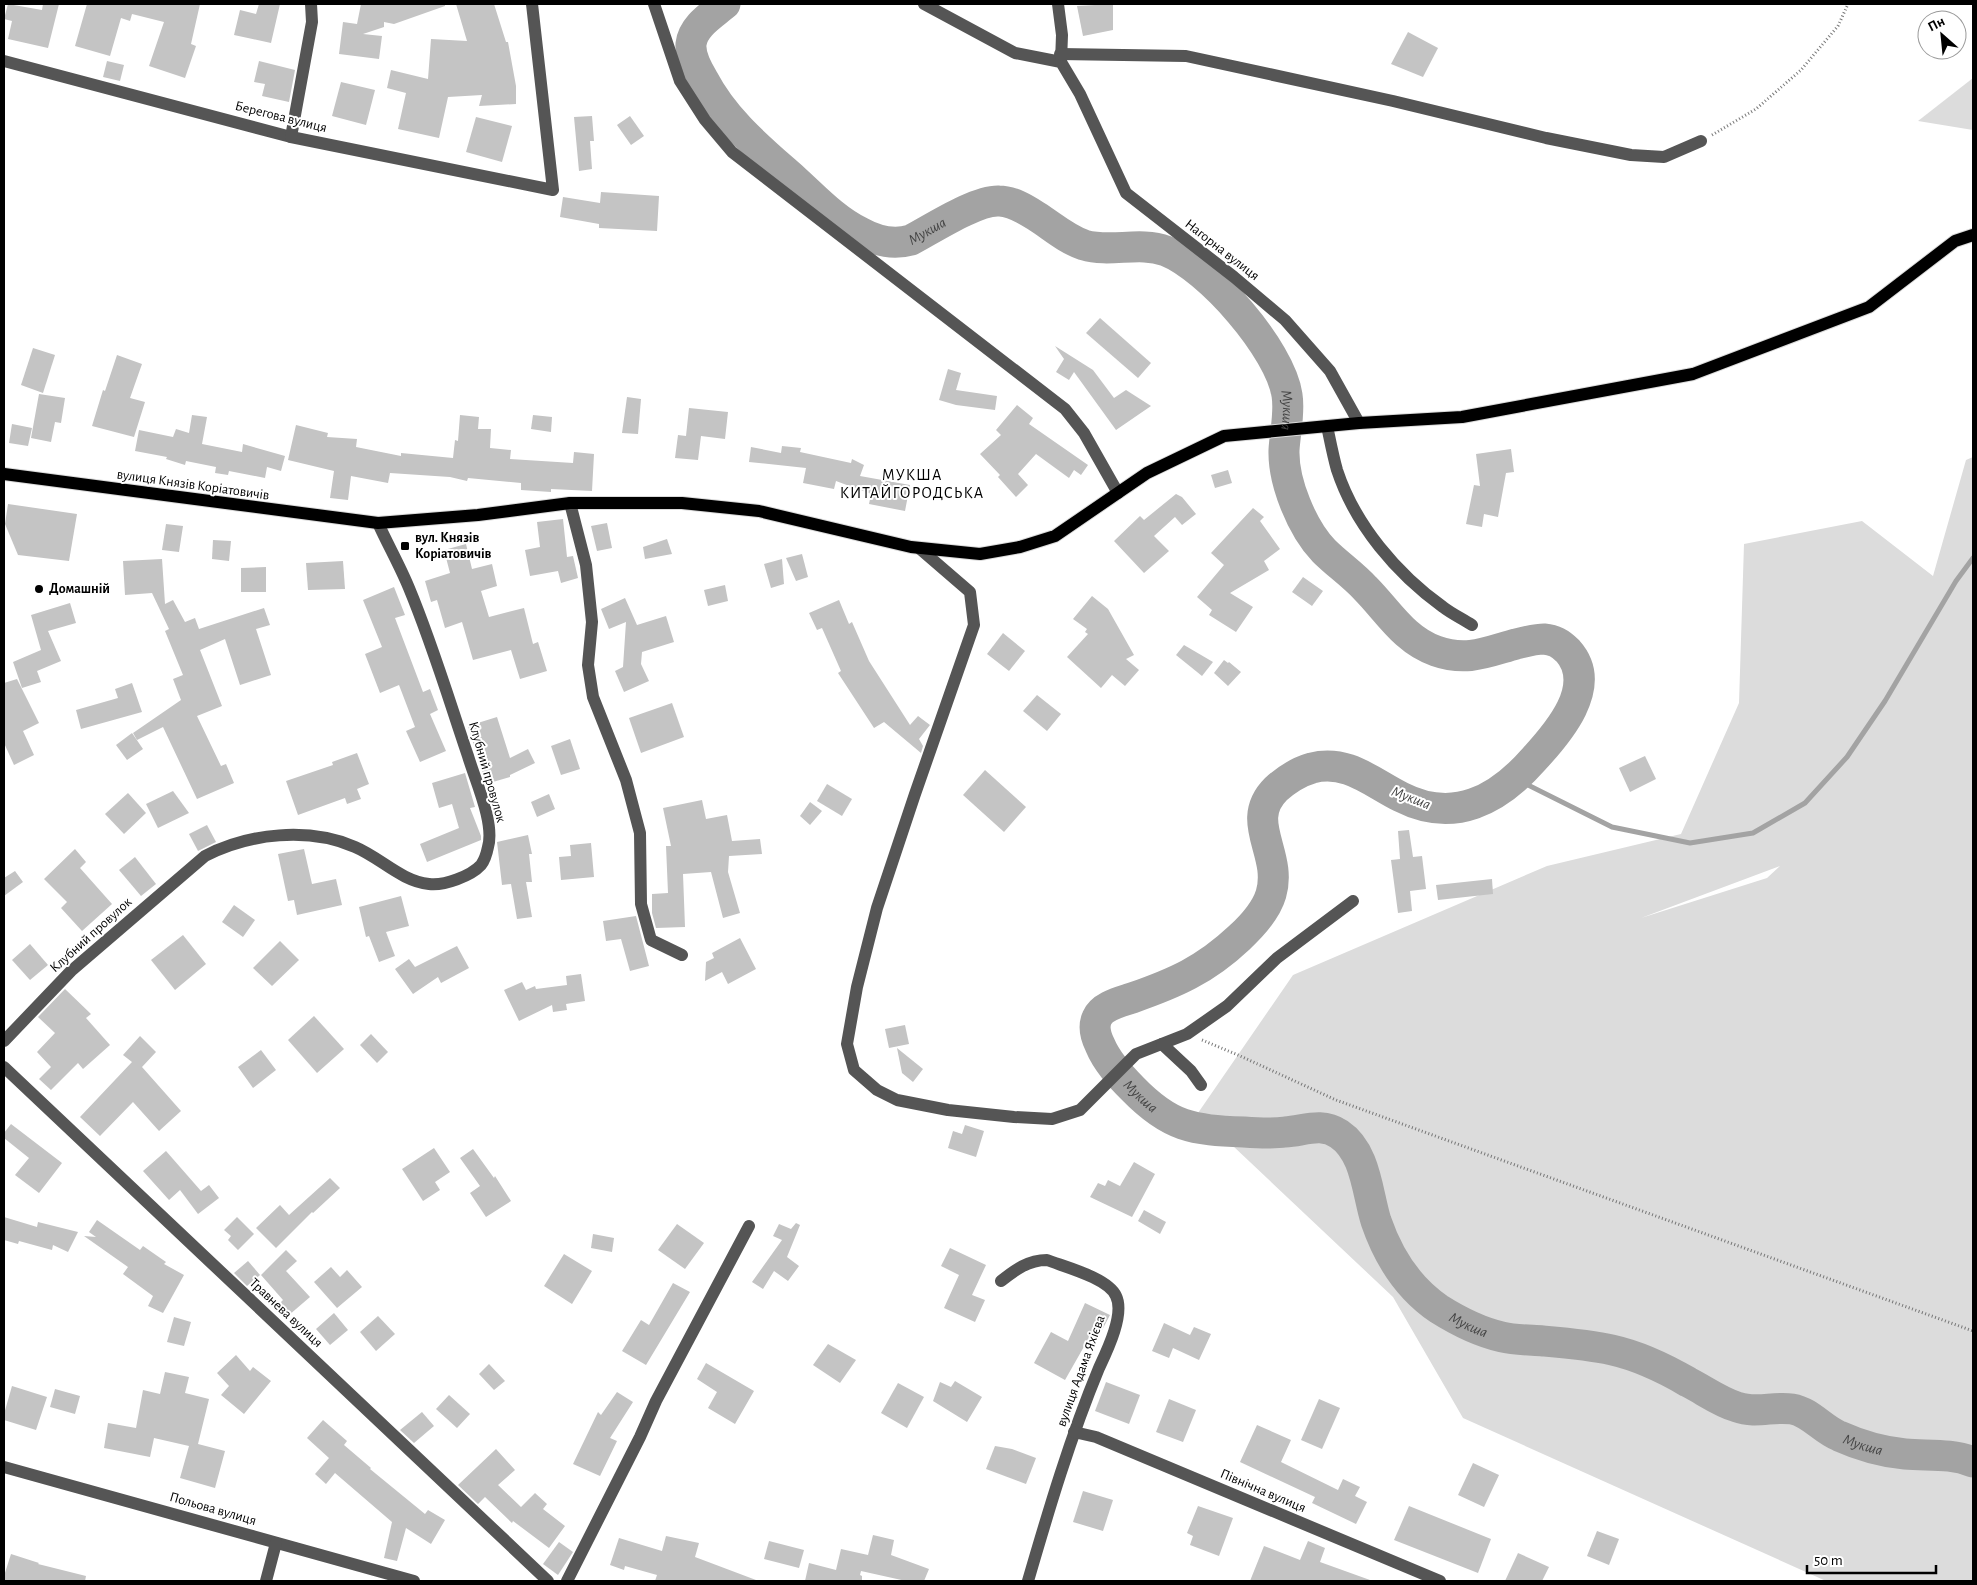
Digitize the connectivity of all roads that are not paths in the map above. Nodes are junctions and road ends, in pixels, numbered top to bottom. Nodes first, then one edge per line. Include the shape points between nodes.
1 (311, 4) edge
2 (532, 4) edge
3 (654, 4) edge
4 (924, 4) edge
5 (1058, 4) edge
6 (1060, 58) junction
7 (4, 61) edge
8 (291, 137) junction
9 (1701, 142) road end
10 (1973, 234) edge
11 (1359, 423) junction
12 (1321, 426) junction
13 (4, 474) edge
14 (1118, 493) junction
15 (570, 503) junction
16 (378, 523) junction
17 (919, 548) junction
18 (1472, 625) dead end
19 (1353, 901) dead end
20 (682, 955) dead end
21 (4, 1041) edge
22 (1162, 1044) junction
23 (4, 1067) edge
24 (1201, 1085) dead end
25 (749, 1226) dead end
26 (1001, 1281) dead end
27 (1074, 1432) junction
28 (4, 1467) edge
29 (276, 1543) junction
30 (266, 1581) edge
31 (414, 1581) edge
32 (548, 1581) edge
33 (567, 1581) edge
34 (1028, 1581) edge
35 (1440, 1581) edge

1 - 8 street via 312,22
2 - 8 street, Берегова вулиця via 554,190
3 - 14 street via 680,81 704,120 732,152 1065,409 1084,433
4 - 6 street via 1015,53
5 - 6 street via 1062,35
6 - 9 street via 1186,56 1631,156 1664,156
6 - 11 street, Нагорна вулиця via 1126,193 1285,320 1330,371
7 - 8 street, Берегова вулиця
10 - 11 main road via 1955,241 1869,307 1693,374 1462,417
11 - 12 main road
12 - 14 main road, вулиця Князів Коріатовичів via 1224,436 1147,473
12 - 18 street via 1353,507 1382,550 1414,583
13 - 16 main road, вулиця Князів Коріатовичів
14 - 17 main road, вулиця Князів Коріатовичів via 1055,536 1020,547 980,554
15 - 16 main road, вулиця Князів Коріатовичів via 478,516
15 - 17 main road, вулиця Князів Коріатовичів via 682,503 759,510
15 - 20 street via 586,565 592,622 588,665 593,697 626,780 640,833 641,904 651,940
16 - 21 street, Клубний провулок via 434,654 482,800 489,826 489,846 481,864 464,876 442,884 428,884 405,877 355,847 325,839 298,835 245,841 222,848 205,856 71,971
17 - 22 street via 970,592 974,625 875,917 846,1044 854,1070 876,1090 897,1100 948,1110 1052,1119 1080,1110 1136,1054
19 - 22 street via 1277,958 1228,1006 1187,1034
22 - 24 street
23 - 32 street, Травнева вулиця
25 - 33 street via 656,1401
26 - 27 street, вулиця Адама Яхієва via 1026,1264 1047,1260 1105,1284 1116,1296 1119,1310 1111,1340
27 - 34 street, вулиця Адама Яхієва
27 - 35 street, Північна вулиця via 1096,1437
28 - 29 street, Польова вулиця
29 - 30 street
29 - 31 street, Польова вулиця

